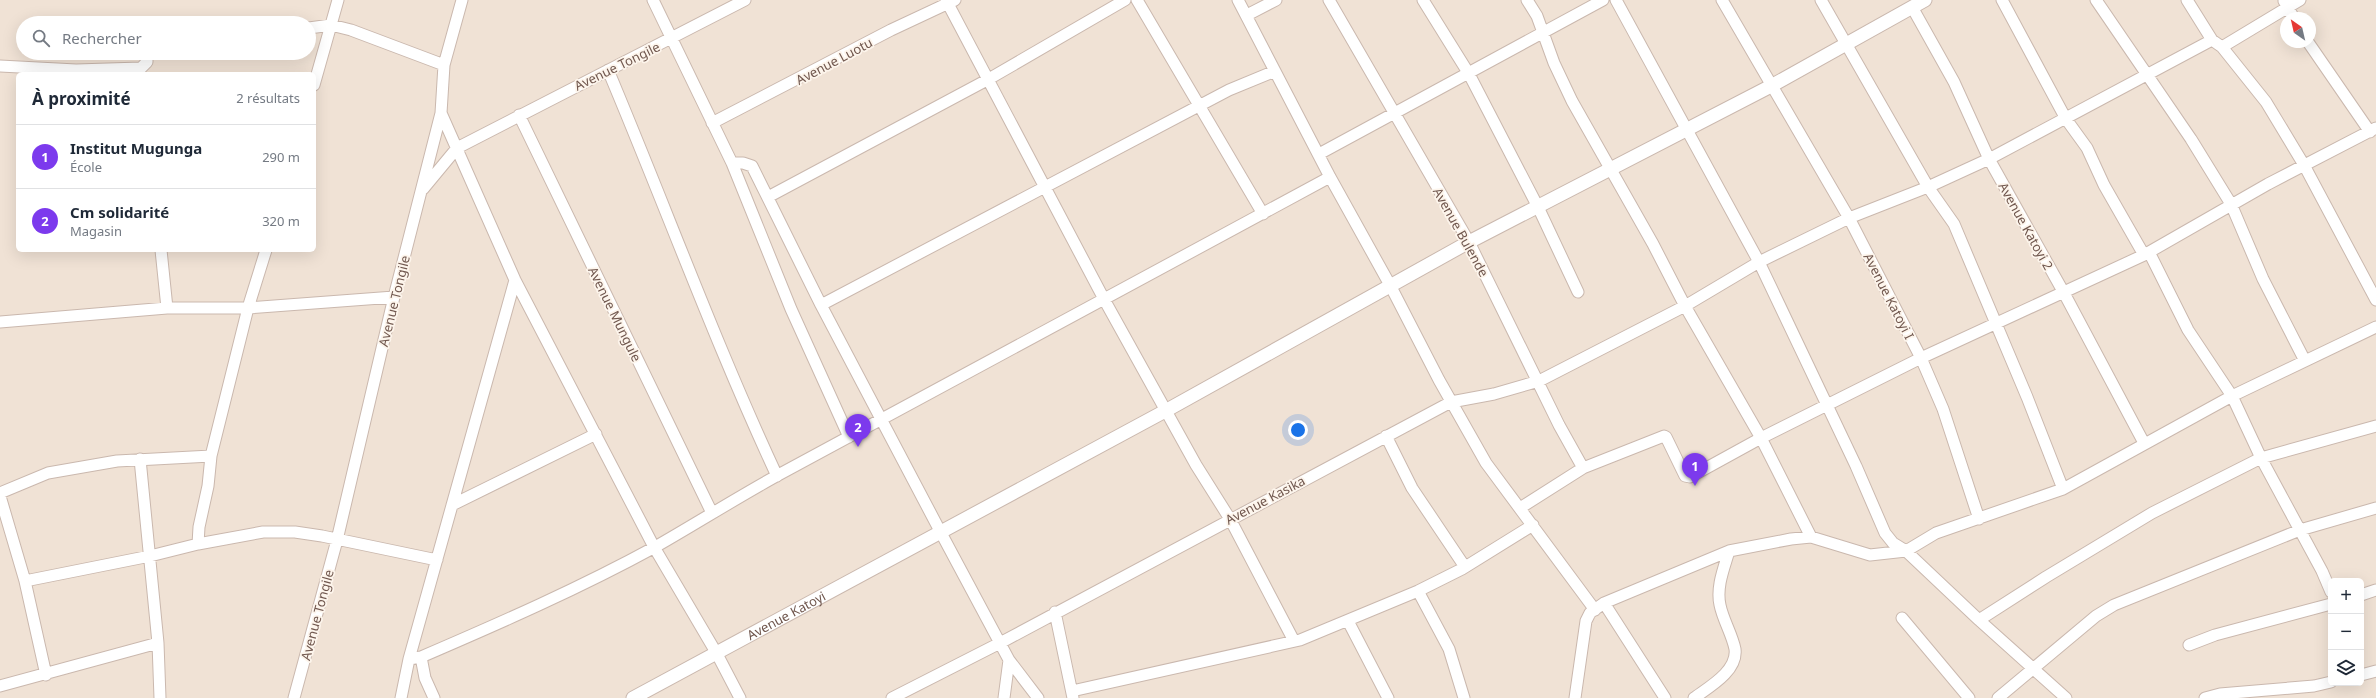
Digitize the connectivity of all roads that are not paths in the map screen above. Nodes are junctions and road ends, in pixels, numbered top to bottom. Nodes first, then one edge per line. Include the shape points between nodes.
1 (338, 0) edge
2 (462, 0) edge
3 (654, 0) edge
4 (745, 0) edge
5 (1125, 0) edge
6 (1137, 0) edge
7 (1238, 0) edge
8 (1276, 0) edge
9 (1329, 0) edge
10 (1423, 0) edge
11 (1527, 0) edge
12 (1603, 0) edge
13 (1616, 0) edge
14 (1722, 0) edge
15 (1822, 0) edge
16 (2002, 0) edge
17 (2096, 0) edge
18 (2187, 0) edge
19 (2300, 0) edge
20 (950, 1) edge
21 (1918, 3) edge
22 (2285, 3) edge
23 (2290, 12) edge
24 (1247, 15) junction
25 (331, 25) junction
26 (316, 27) edge
27 (1544, 33) junction
28 (672, 39) junction
29 (2212, 40) junction
30 (1845, 43) junction
31 (2222, 47) junction
32 (2312, 48) edge
33 (147, 60) edge
34 (444, 65) junction
35 (0, 66) edge
36 (608, 70) junction
37 (141, 71) edge
38 (1275, 71) junction
39 (1469, 74) junction
40 (2148, 75) junction
41 (316, 78) edge
42 (987, 80) junction
43 (1771, 86) junction
44 (1199, 106) junction
45 (441, 113) junction
46 (519, 115) junction
47 (1394, 115) junction
48 (2066, 119) junction
49 (712, 124) junction
50 (1687, 130) junction
51 (2373, 130) edge
52 (458, 148) junction
53 (1319, 154) junction
54 (1989, 159) junction
55 (732, 163) junction
56 (2304, 165) junction
57 (1611, 171) junction
58 (1330, 177) junction
59 (1045, 187) junction
60 (1928, 187) junction
61 (421, 191) junction
62 (768, 197) junction
63 (2232, 204) junction
64 (1538, 207) junction
65 (1263, 214) junction
66 (1849, 218) junction
67 (1469, 242) junction
68 (161, 252) edge
69 (265, 252) edge
70 (2147, 254) junction
71 (1759, 262) junction
72 (515, 280) junction
73 (1390, 285) junction
74 (1578, 292) dead end
75 (2064, 293) junction
76 (394, 297) junction
77 (2376, 300) edge
78 (1105, 301) junction
79 (821, 305) junction
80 (1685, 306) junction
81 (167, 308) junction
82 (248, 308) junction
83 (0, 322) edge
84 (1995, 324) junction
85 (2376, 326) edge
86 (1921, 358) junction
87 (2304, 359) junction
88 (1539, 381) junction
89 (2232, 396) junction
90 (1452, 402) junction
91 (1826, 406) junction
92 (1166, 410) junction
93 (881, 420) junction
94 (2376, 426) edge
95 (596, 434) junction
96 (1386, 436) junction
97 (850, 437) junction
98 (1761, 438) junction
99 (2144, 444) junction
100 (211, 456) junction
101 (2261, 458) junction
102 (140, 459) junction
103 (1584, 468) junction
104 (777, 476) junction
105 (2063, 489) junction
106 (0, 493) edge
107 (0, 496) edge
108 (452, 505) junction
109 (1520, 508) junction
110 (2376, 508) edge
111 (712, 513) junction
112 (1979, 518) junction
113 (1230, 519) junction
114 (1533, 525) junction
115 (2300, 530) junction
116 (940, 531) junction
117 (1812, 537) junction
118 (337, 540) junction
119 (198, 544) junction
120 (654, 547) junction
121 (1729, 551) junction
122 (1906, 551) junction
123 (150, 556) junction
124 (437, 560) junction
125 (1465, 567) junction
126 (25, 581) junction
127 (2328, 586) edge
128 (2376, 590) edge
129 (1418, 591) junction
130 (2364, 594) edge
131 (2328, 605) edge
132 (1599, 607) junction
133 (1055, 612) junction
134 (1902, 618) dead end
135 (1348, 620) junction
136 (1979, 620) junction
137 (1294, 641) junction
138 (158, 643) junction
139 (1000, 643) junction
140 (2189, 645) dead end
141 (717, 654) junction
142 (421, 657) junction
143 (409, 660) junction
144 (1009, 660) junction
145 (2035, 668) junction
146 (2376, 671) edge
147 (2364, 674) edge
148 (46, 675) junction
149 (2328, 683) edge
150 (0, 686) edge
151 (1073, 695) edge
152 (160, 698) edge
153 (294, 698) edge
154 (401, 698) edge
155 (434, 698) edge
156 (633, 698) edge
157 (740, 698) edge
158 (892, 698) edge
159 (1004, 698) edge
160 (1038, 698) edge
161 (1388, 698) edge
162 (1464, 698) edge
163 (1575, 698) edge
164 (1665, 698) edge
165 (1694, 698) edge
166 (1969, 698) edge
167 (1998, 698) edge
168 (2066, 698) edge
169 (2205, 698) edge

1 - 25 street
2 - 34 street
3 - 28 street
4 - 28 street, Avenue Tongile
5 - 42 street
6 - 44 street
7 - 24 street
8 - 24 street
9 - 47 street, Avenue Bulende
10 - 39 street
11 - 27 street
12 - 27 street
13 - 50 street
14 - 43 street, Avenue Katoyi I
15 - 30 street
16 - 48 street
17 - 40 street
18 - 29 street
19 - 22 street
20 - 42 street
20 - 49 street, Avenue Luotu
21 - 30 street, Avenue Katoyi
21 - 54 street, Avenue Katoyi 2
22 - 23 street
22 - 31 street
24 - 38 street
25 - 26 street
25 - 34 street
25 - 41 street
27 - 39 street
27 - 57 street via 1566,88
28 - 36 street, Avenue Tongile
28 - 49 street
29 - 31 street
29 - 40 street, Avenue Kasika
30 - 43 street, Avenue Katoyi
30 - 60 street
31 - 56 street via 2266,102
32 - 51 street
33 - 37 street
34 - 45 street
35 - 37 street
36 - 46 street, Avenue Tongile
36 - 104 street via 732,378
38 - 44 street
38 - 53 street
39 - 47 street
39 - 64 street
40 - 48 street, Avenue Kasika
40 - 63 street
42 - 59 street
42 - 62 street
43 - 50 street, Avenue Katoyi
43 - 66 street, Avenue Katoyi I
44 - 59 street
44 - 65 street
45 - 52 street
45 - 61 street
46 - 52 street, Avenue Tongile
46 - 111 street, Avenue Mungule
47 - 53 street
47 - 67 street, Avenue Bulende
48 - 54 street, Avenue Kasika
48 - 70 street via 2087,148 2104,185
49 - 55 street
50 - 57 street, Avenue Katoyi
50 - 71 street
51 - 56 street
52 - 61 street, Avenue Tongile
52 - 72 street
53 - 58 street
54 - 60 street, Avenue Kasika
54 - 75 street, Avenue Katoyi 2
55 - 62 street via 752,166
55 - 97 street via 791,308
56 - 63 street
56 - 77 street
57 - 64 street, Avenue Katoyi
57 - 80 street
58 - 65 street
58 - 73 street
59 - 78 street
59 - 79 street
60 - 66 street, Avenue Kasika
60 - 84 street via 1954,224
61 - 76 street, Avenue Tongile
62 - 79 street
63 - 70 street
63 - 87 street via 2263,279
64 - 67 street, Avenue Katoyi
64 - 74 street
65 - 78 street
66 - 71 street, Avenue Kasika
66 - 86 street, Avenue Katoyi I
67 - 73 street, Avenue Katoyi
67 - 88 street, Avenue Bulende
68 - 81 street
69 - 82 street
70 - 75 street
70 - 89 street via 2188,330
71 - 80 street, Avenue Kasika
71 - 91 street
72 - 95 street
72 - 108 street
73 - 90 street
73 - 92 street, Avenue Katoyi
75 - 84 street
75 - 99 street, Avenue Katoyi 2
76 - 82 street
76 - 118 street, Avenue Tongile
78 - 92 street
78 - 93 street
79 - 93 street
80 - 88 street, Avenue Kasika
80 - 98 street
81 - 82 street
81 - 83 street
82 - 100 street
84 - 86 street
84 - 105 street
85 - 87 street
86 - 91 street
86 - 112 street, Avenue Katoyi I via 1943,409
87 - 89 street
88 - 90 street, Avenue Kasika via 1494,394
88 - 103 street, Avenue Bulende
89 - 99 street
89 - 101 street
90 - 96 street, Avenue Kasika
90 - 109 street via 1486,463
91 - 98 street
91 - 122 street via 1885,533 1893,543
92 - 113 street via 1213,496
92 - 116 street, Avenue Katoyi
93 - 97 street
93 - 116 street
94 - 101 street
95 - 108 street
95 - 120 street
96 - 113 street, Avenue Kasika
96 - 125 street via 1412,488
97 - 104 street
98 - 103 street via 1690,477 1685,476 1665,436
98 - 117 street
99 - 105 street
100 - 102 street
100 - 119 street
101 - 115 street
101 - 136 street via 2152,513
102 - 106 street via 48,473
102 - 123 street
103 - 109 street
104 - 111 street
105 - 112 street
107 - 126 street
108 - 124 street
109 - 114 street
110 - 115 street
111 - 120 street
112 - 122 street via 1936,533
113 - 133 street, Avenue Kasika
113 - 137 street
114 - 125 street
114 - 132 street
115 - 127 street
115 - 145 street via 2114,605 2096,616
116 - 139 street
116 - 141 street, Avenue Katoyi
117 - 121 street
117 - 122 street via 1865,554 1882,555
118 - 119 street via 295,532 263,532
118 - 124 street
118 - 153 street, Avenue Tongile
119 - 123 street
120 - 141 street
120 - 142 street via 567,592
121 - 132 street
121 - 165 street via 1719,592 1720,605 1735,650 1733,660 1725,675
122 - 136 street
123 - 126 street
123 - 138 street
124 - 143 street
125 - 129 street
126 - 148 street
128 - 130 street
129 - 135 street
129 - 162 street via 1449,649
131 - 140 street via 2215,635
132 - 163 street via 1590,613 1586,621
132 - 164 street
133 - 139 street, Avenue Kasika
133 - 151 street
134 - 166 street
135 - 137 street
135 - 161 street
136 - 145 street
137 - 151 street
138 - 148 street
138 - 152 street
139 - 144 street
139 - 158 street, Avenue Kasika
141 - 156 street, Avenue Katoyi
141 - 157 street
142 - 143 street
142 - 155 street via 425,678
143 - 154 street
144 - 159 street
144 - 160 street
145 - 167 street
145 - 168 street
146 - 147 street
148 - 150 street
149 - 169 street via 2220,694

